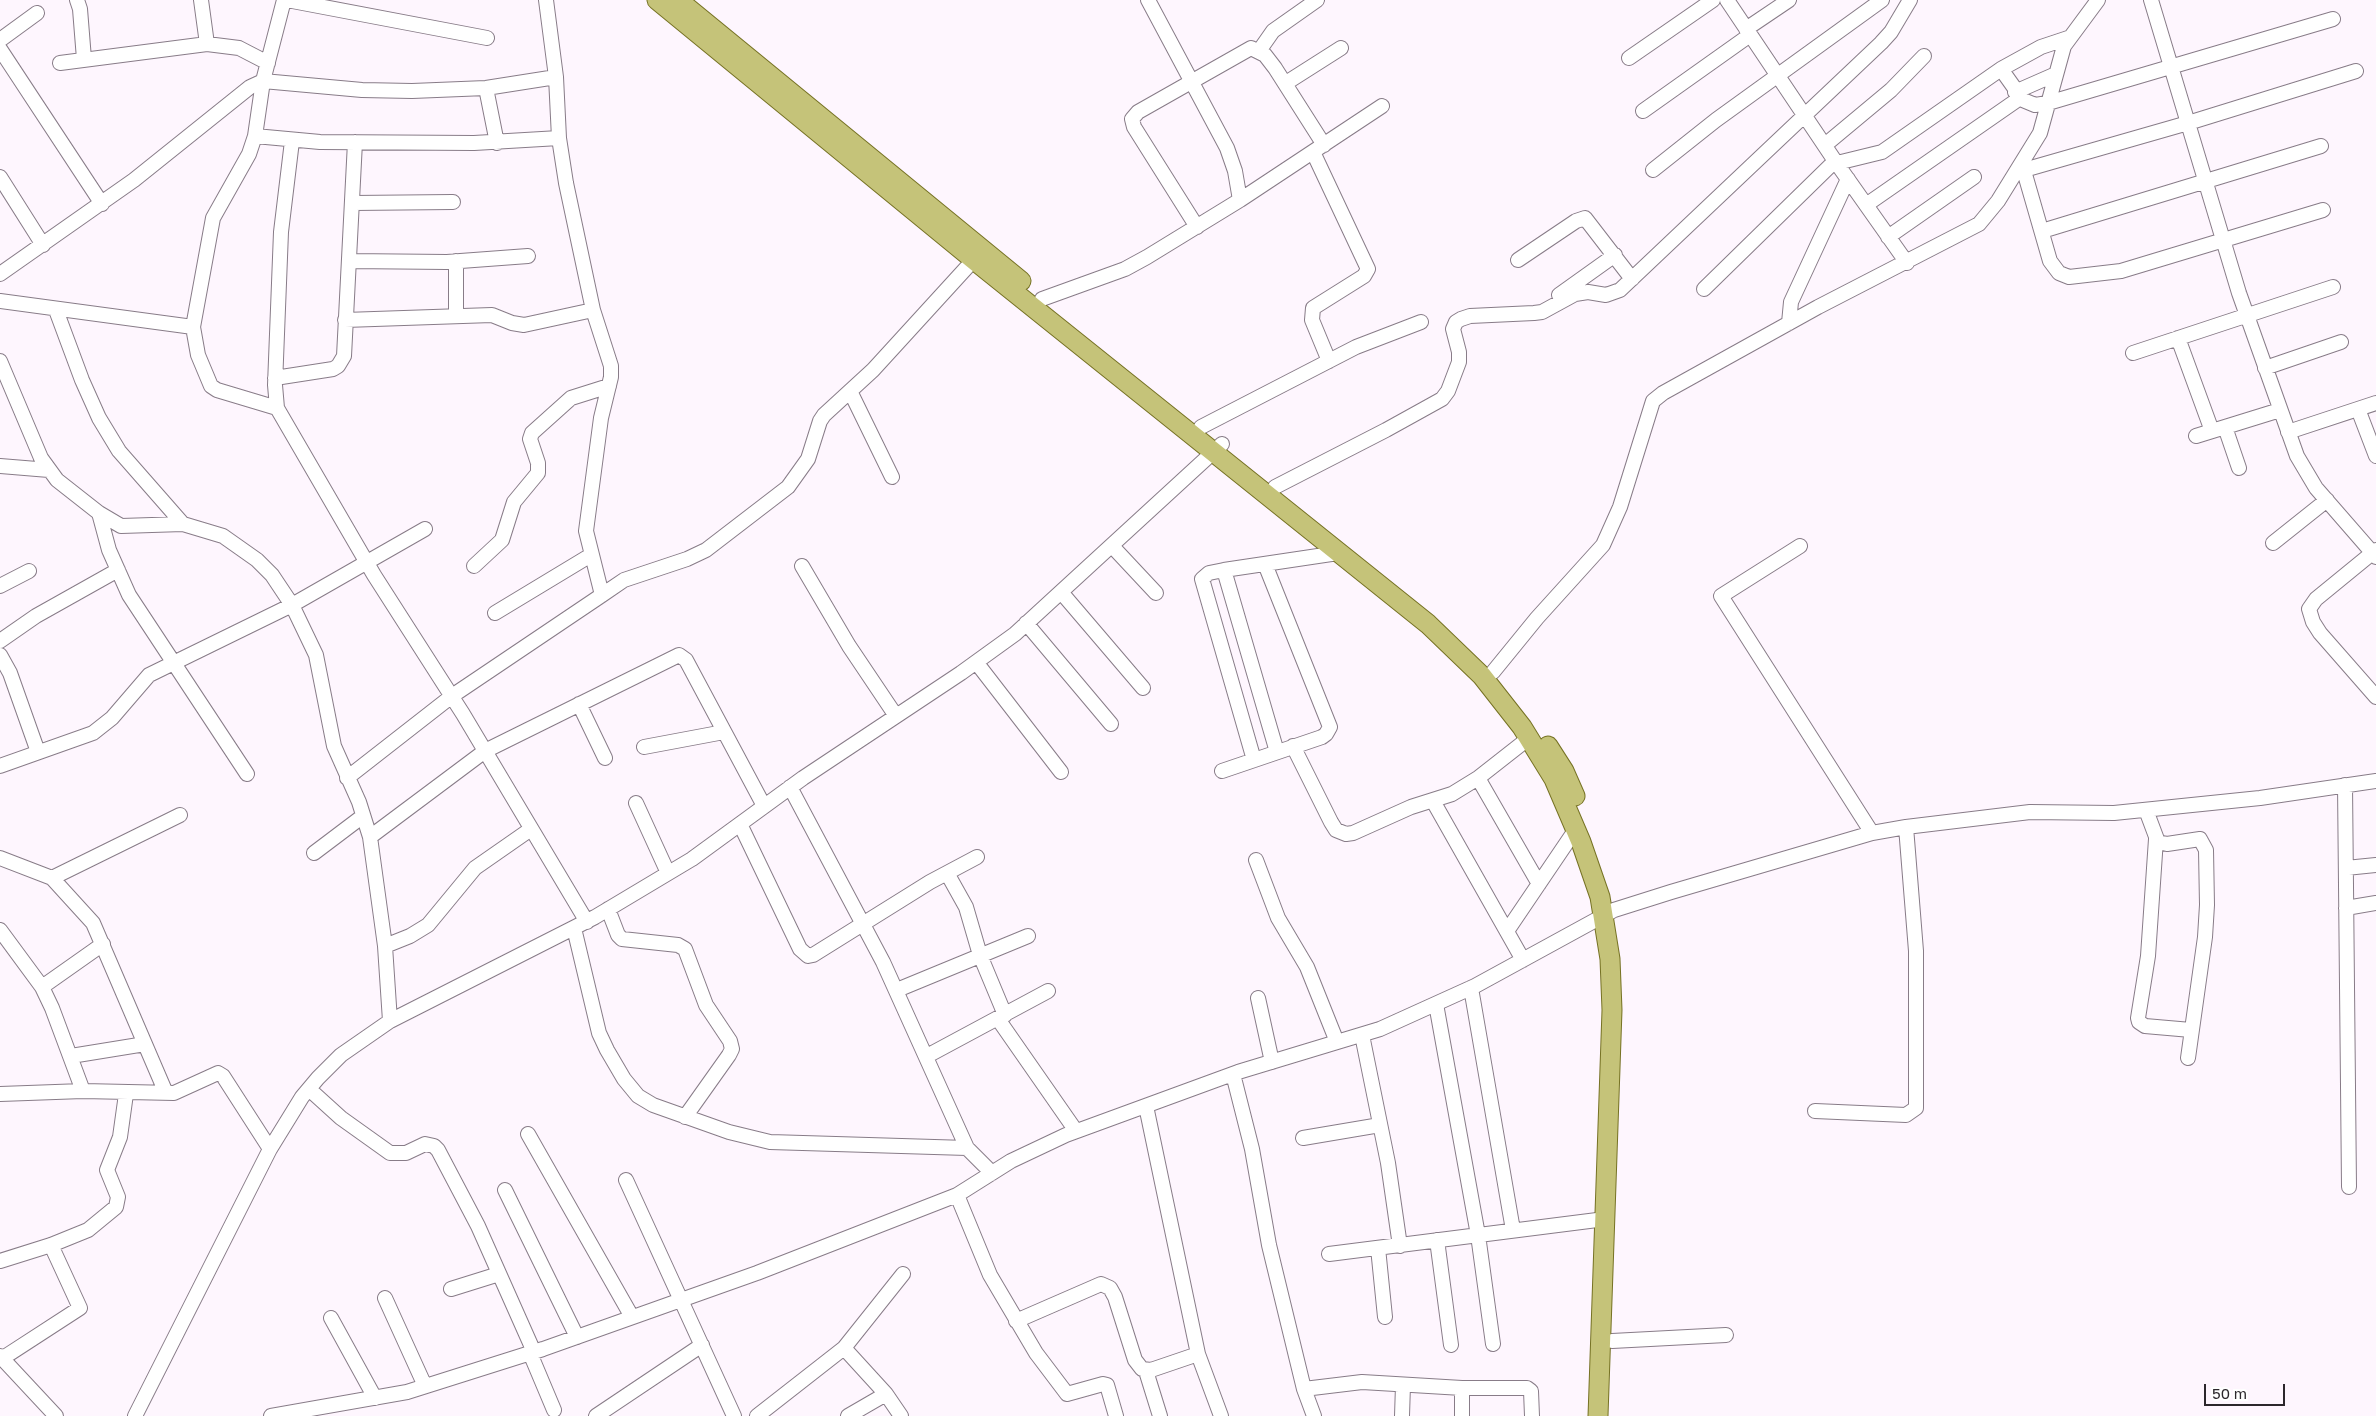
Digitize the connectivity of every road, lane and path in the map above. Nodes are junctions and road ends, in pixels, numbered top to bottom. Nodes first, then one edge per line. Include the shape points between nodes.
1 (77, 0) edge
2 (201, 0) edge
3 (286, 0) edge
4 (546, 0) edge
5 (657, 0) edge
6 (678, 0) edge
7 (1148, 0) edge
8 (1713, 0) edge
9 (1727, 0) edge
10 (1789, 0) edge
11 (1882, 0) edge
12 (1910, 0) edge
13 (2098, 0) edge
14 (2151, 0) edge
15 (1309, 2) edge
16 (37, 13) dead end
17 (2333, 19) dead end
18 (1748, 32) junction
19 (487, 38) dead end
20 (2068, 38) junction
21 (0, 40) edge
22 (207, 44) junction
23 (1341, 48) dead end
24 (0, 49) edge
25 (1259, 51) junction
26 (1924, 56) dead end
27 (84, 58) junction
28 (1628, 58) dead end
29 (60, 63) dead end
30 (268, 64) junction
31 (2171, 67) junction
32 (2001, 69) junction
33 (2356, 71) dead end
34 (2056, 74) junction
35 (556, 76) junction
36 (1777, 76) junction
37 (1192, 80) junction
38 (263, 81) junction
39 (1286, 83) junction
40 (486, 88) junction
41 (2018, 95) junction
42 (2048, 103) junction
43 (1382, 106) dead end
44 (1643, 111) dead end
45 (1804, 115) junction
46 (2188, 123) junction
47 (255, 136) junction
48 (559, 138) junction
49 (292, 141) junction
50 (355, 142) junction
51 (496, 143) junction
52 (1825, 145) junction
53 (2321, 146) dead end
54 (1318, 149) junction
55 (1836, 162) junction
56 (2023, 167) junction
57 (1653, 170) dead end
58 (0, 177) edge
59 (1974, 177) dead end
60 (1848, 179) junction
61 (2205, 181) junction
62 (1240, 200) junction
63 (453, 202) dead end
64 (353, 203) junction
65 (102, 204) junction
66 (1866, 205) junction
67 (2323, 210) dead end
68 (1197, 226) junction
69 (2042, 232) junction
70 (1888, 237) junction
71 (2223, 241) junction
72 (43, 245) junction
73 (978, 254) junction
74 (1615, 255) junction
75 (528, 256) dead end
76 (1518, 260) dead end
77 (349, 261) junction
78 (456, 261) junction
79 (1907, 263) junction
80 (0, 274) edge
81 (1632, 279) junction
82 (2333, 287) dead end
83 (1704, 289) dead end
84 (1042, 299) junction
85 (0, 301) edge
86 (56, 310) junction
87 (593, 310) junction
88 (1534, 313) junction
89 (2247, 315) junction
90 (456, 316) junction
91 (346, 320) junction
92 (1421, 322) dead end
93 (1789, 323) junction
94 (192, 327) junction
95 (2178, 338) junction
96 (2341, 342) dead end
97 (2133, 353) dead end
98 (0, 361) edge
99 (1329, 361) junction
100 (2265, 368) junction
101 (275, 378) junction
102 (609, 386) junction
103 (850, 391) junction
104 (2376, 403) edge
105 (277, 408) junction
106 (2358, 408) junction
107 (2280, 410) junction
108 (1201, 427) junction
109 (2218, 429) junction
110 (2288, 432) junction
111 (2196, 436) dead end
112 (1218, 448) junction
113 (2376, 456) edge
114 (0, 466) edge
115 (2239, 468) dead end
116 (49, 470) junction
117 (892, 478) dead end
118 (1276, 487) junction
119 (2327, 500) junction
120 (99, 513) junction
121 (183, 524) junction
122 (425, 529) dead end
123 (2273, 543) dead end
124 (1112, 546) junction
125 (1800, 546) dead end
126 (1338, 554) junction
127 (2375, 554) edge
128 (592, 555) junction
129 (366, 561) junction
130 (1264, 564) junction
131 (474, 566) dead end
132 (802, 566) dead end
133 (29, 570) dead end
134 (118, 570) junction
135 (1224, 570) junction
136 (0, 586) edge
137 (1061, 592) junction
138 (1156, 593) dead end
139 (602, 595) junction
140 (292, 605) junction
141 (495, 613) dead end
142 (1026, 623) junction
143 (0, 641) edge
144 (0, 655) edge
145 (172, 662) junction
146 (976, 662) junction
147 (1493, 672) junction
148 (1143, 688) dead end
149 (452, 696) junction
150 (2376, 697) edge
151 (579, 704) junction
152 (896, 716) junction
153 (1111, 724) dead end
154 (724, 732) junction
155 (1529, 738) junction
156 (1293, 746) junction
157 (644, 747) dead end
158 (485, 751) junction
159 (38, 752) junction
160 (1277, 752) junction
161 (605, 758) dead end
162 (1254, 760) junction
163 (0, 766) edge
164 (1222, 770) dead end
165 (1061, 772) dead end
166 (247, 774) dead end
167 (348, 778) junction
168 (1478, 778) junction
169 (2375, 779) edge
170 (2345, 786) junction
171 (790, 787) junction
172 (1433, 801) junction
173 (636, 803) dead end
174 (764, 806) junction
175 (2146, 810) junction
176 (180, 815) dead end
177 (363, 816) junction
178 (740, 824) junction
179 (1906, 827) junction
180 (531, 829) junction
181 (1576, 829) junction
182 (1872, 833) junction
183 (370, 837) junction
184 (2156, 839) junction
185 (314, 853) dead end
186 (0, 858) edge
187 (977, 858) dead end
188 (1256, 860) dead end
189 (2376, 865) edge
190 (2346, 868) junction
191 (668, 873) junction
192 (947, 873) junction
193 (52, 878) junction
194 (1539, 884) junction
195 (2376, 903) edge
196 (2346, 908) junction
197 (608, 909) junction
198 (1609, 913) junction
199 (863, 923) junction
200 (580, 925) junction
201 (1507, 932) junction
202 (1028, 936) dead end
203 (3, 938) edge
204 (103, 944) junction
205 (385, 946) junction
206 (980, 955) junction
207 (1523, 960) junction
208 (42, 987) junction
209 (1471, 988) junction
210 (897, 990) junction
211 (1048, 991) dead end
212 (1258, 998) dead end
213 (1436, 1004) junction
214 (1002, 1017) junction
215 (390, 1021) junction
216 (2191, 1030) junction
217 (1362, 1035) junction
218 (1337, 1042) junction
219 (145, 1044) junction
220 (71, 1056) junction
221 (927, 1056) junction
222 (2188, 1058) dead end
223 (1272, 1062) junction
224 (1233, 1074) junction
225 (309, 1089) junction
226 (83, 1092) junction
227 (0, 1094) edge
228 (126, 1094) junction
229 (166, 1094) junction
230 (1146, 1106) junction
231 (1815, 1111) dead end
232 (686, 1117) junction
233 (1380, 1126) junction
234 (1076, 1131) junction
235 (528, 1134) dead end
236 (1303, 1138) dead end
237 (968, 1148) junction
238 (270, 1149) junction
239 (992, 1173) junction
240 (626, 1180) dead end
241 (2350, 1187) dead end
242 (505, 1190) dead end
243 (957, 1196) junction
244 (1605, 1219) junction
245 (1513, 1230) junction
246 (1478, 1234) junction
247 (1437, 1240) junction
248 (51, 1245) junction
249 (1400, 1246) junction
250 (1378, 1248) junction
251 (1329, 1254) dead end
252 (0, 1261) edge
253 (499, 1274) junction
254 (903, 1274) dead end
255 (451, 1289) dead end
256 (385, 1298) dead end
257 (681, 1300) junction
258 (632, 1317) junction
259 (1385, 1317) dead end
260 (331, 1318) dead end
261 (1016, 1321) junction
262 (1726, 1335) dead end
263 (577, 1337) junction
264 (1612, 1342) junction
265 (1493, 1344) dead end
266 (1451, 1345) dead end
267 (702, 1346) junction
268 (844, 1348) junction
269 (532, 1353) junction
270 (1198, 1354) junction
271 (1, 1357) edge
272 (1146, 1371) junction
273 (1403, 1385) junction
274 (425, 1386) junction
275 (1462, 1388) junction
276 (1304, 1389) junction
277 (886, 1394) junction
278 (375, 1398) junction
279 (554, 1410) dead end
280 (56, 1416) edge
281 (135, 1416) edge
282 (271, 1416) edge
283 (596, 1416) edge
284 (734, 1416) edge
285 (757, 1416) edge
286 (848, 1416) edge
287 (901, 1416) edge
288 (1116, 1416) edge
289 (1160, 1416) edge
290 (1221, 1416) edge
291 (1314, 1416) edge
292 (1402, 1416) edge
293 (1462, 1416) edge
294 (1532, 1416) edge
295 (1598, 1416) edge
296 (1609, 1416) edge

1 - 27 street
2 - 22 street
3 - 19 street
3 - 30 street
4 - 35 street
5 - 73 main road
6 - 73 main road
7 - 37 street
8 - 28 street
9 - 18 street
10 - 18 street
11 - 36 street
12 - 45 street via 1891,32
13 - 20 street
14 - 31 street
15 - 25 street via 1273,31
16 - 21 street
17 - 31 street
18 - 36 street
18 - 44 street
20 - 32 street via 2041,47
20 - 34 street
22 - 27 street
22 - 30 street via 238,48
23 - 39 street
24 - 65 street
25 - 37 street via 1244,50
25 - 39 street
26 - 52 street via 1891,90
27 - 29 street
30 - 38 street
31 - 42 street
31 - 46 street
32 - 41 street
32 - 55 street via 1882,152
33 - 46 street
34 - 41 street
34 - 42 street
35 - 40 street
35 - 48 street
36 - 45 street
36 - 57 street
37 - 62 street via 1227,148
37 - 68 street via 1138,112 1132,123
38 - 40 street via 362,90
38 - 47 street
38 - 65 street via 250,87
39 - 54 street
40 - 51 street
41 - 42 street via 2035,105
41 - 66 street
42 - 56 street via 2040,133
43 - 54 street
45 - 52 street
45 - 81 street
46 - 56 street
46 - 61 street
47 - 49 street
47 - 94 street via 249,154 213,218
48 - 51 street
48 - 87 street
49 - 50 street
49 - 101 street via 283,210
50 - 51 street
50 - 64 street
52 - 55 street
53 - 61 street
54 - 62 street
54 - 99 street via 1368,269 1364,276 1313,308 1312,320
55 - 60 street
55 - 83 street
56 - 69 street
56 - 79 street via 1979,224
58 - 72 street
59 - 70 street
60 - 66 street
60 - 93 street via 1791,302
61 - 69 street
61 - 71 street
62 - 68 street
63 - 64 street
64 - 77 street
65 - 72 street
66 - 70 street
67 - 71 street
68 - 84 street via 1124,268
69 - 71 street via 2054,269 2069,277 2121,271
70 - 79 street
71 - 89 street
72 - 80 street
73 - 84 main road
73 - 103 street
73 - 112 main road
74 - 76 street via 1590,222 1582,218
74 - 81 street
74 - 88 street
75 - 78 street
77 - 78 street
77 - 91 street
78 - 90 street
79 - 93 street
81 - 88 street via 1614,294 1575,294
82 - 89 street
84 - 108 main road
85 - 86 street
86 - 94 street
86 - 121 street via 99,418 119,451
87 - 90 street via 524,325 492,315
87 - 102 street via 611,366
88 - 118 street via 1470,316 1456,322 1453,329 1459,362 1442,399
89 - 95 street
89 - 100 street
90 - 91 street
91 - 101 street via 344,356 338,366
92 - 99 street
93 - 147 street via 1653,401 1620,507 1603,544
94 - 105 street via 198,355 211,386
95 - 97 street
95 - 109 street
96 - 100 street
98 - 116 street
99 - 108 street
100 - 107 street
101 - 105 street
102 - 128 street via 601,418 587,528
102 - 131 street via 571,398 532,432 530,442 538,473 514,502 502,540
103 - 117 street
103 - 139 street via 820,421 808,459 788,487 706,550 624,580
104 - 106 street
105 - 129 street
106 - 110 street
106 - 113 street
107 - 109 street
107 - 110 street
108 - 112 main road
109 - 111 street
109 - 115 street
110 - 119 street via 2306,474
112 - 118 main road
112 - 124 street
112 - 126 main road
114 - 116 street
116 - 120 street
118 - 147 main road via 1434,614
119 - 123 street
119 - 127 street
120 - 121 street via 121,526
120 - 134 street
121 - 140 street via 210,531 240,545 272,575
122 - 129 street
124 - 137 street
124 - 138 street
125 - 182 street via 1721,596
126 - 130 street
126 - 155 main road via 1428,624 1482,676
127 - 150 street via 2316,599 2309,610 2320,633
128 - 139 street
128 - 141 street
129 - 140 street
129 - 149 street
130 - 135 street
130 - 156 street via 1330,723 1326,734
132 - 152 street via 849,646
133 - 136 street
134 - 143 street via 36,616
134 - 145 street
135 - 160 street
135 - 162 street via 1205,575 1202,582
137 - 142 street
137 - 148 street
139 - 149 street
140 - 145 street
140 - 167 street via 316,655 334,746
142 - 146 street
142 - 153 street
144 - 159 street via 10,673
145 - 159 street via 149,675 112,718 93,733
145 - 166 street
146 - 152 street
146 - 165 street
147 - 198 main road via 1531,719 1564,771 1592,834 1611,894
149 - 158 street
149 - 167 street
151 - 154 street via 676,656 682,656
151 - 158 street
151 - 161 street
152 - 171 street
154 - 157 street
154 - 174 street
155 - 168 street
155 - 181 main road via 1554,779
156 - 160 street
156 - 172 street via 1330,822 1340,833 1353,833 1411,807
158 - 180 street
158 - 183 street
159 - 163 street
160 - 162 street
162 - 164 street
167 - 177 street
168 - 172 street
168 - 194 street
169 - 170 street
170 - 175 street
170 - 190 street
171 - 174 street
171 - 199 street
172 - 201 street
173 - 191 street
174 - 178 street
175 - 179 street via 2030,812
175 - 184 street
176 - 193 street
177 - 183 street
177 - 185 street
178 - 191 street
178 - 199 street via 803,954 813,955
179 - 182 street
179 - 231 street via 1916,951 1916,1108 1906,1115
180 - 200 street
180 - 205 street via 475,868 428,925
181 - 194 street
181 - 198 main road via 1600,897
182 - 198 street
183 - 205 street
184 - 216 street via 2148,956 2138,1018 2145,1026
184 - 216 street via 2167,844 2200,839 2206,850 2205,937
186 - 193 street
187 - 192 street
188 - 218 street via 1278,918 1306,967
189 - 190 street
190 - 196 street
191 - 197 street
192 - 199 street
192 - 206 street via 966,907
193 - 204 street via 93,922
194 - 201 street
195 - 196 street
196 - 241 street
197 - 200 street
197 - 232 street via 622,939 678,945 685,949 704,1000 730,1041 732,1049 729,1055
198 - 207 street
198 - 244 main road via 1612,1010
198 - 264 main road via 1622,956 1624,1014
199 - 210 street
200 - 215 street
200 - 232 street via 599,1032 614,1062 638,1096 652,1106
201 - 207 street
202 - 206 street
203 - 208 street
204 - 208 street
204 - 219 street
205 - 215 street
206 - 210 street
206 - 214 street
207 - 209 street
208 - 220 street
209 - 213 street
209 - 245 street
210 - 221 street
211 - 214 street
212 - 223 street
213 - 217 street
213 - 246 street
214 - 221 street
214 - 234 street
215 - 225 street via 341,1055
216 - 222 street
217 - 218 street
217 - 233 street
218 - 223 street
219 - 220 street
219 - 229 street
220 - 226 street
221 - 237 street
223 - 224 street
224 - 230 street
224 - 276 street
225 - 238 street
225 - 253 street via 341,1118 390,1153 406,1153 425,1144 434,1146 478,1226
226 - 227 street
226 - 228 street
228 - 229 street
228 - 248 street via 120,1137 107,1170 118,1201 93,1227
229 - 238 street via 220,1074
230 - 234 street
230 - 270 street
232 - 237 street via 770,1142
233 - 236 street
233 - 249 street
234 - 239 street
235 - 258 street
237 - 239 street
238 - 281 street
239 - 243 street
240 - 257 street
242 - 263 street
243 - 257 street
243 - 261 street via 990,1275
244 - 245 street
244 - 295 main road
245 - 246 street
246 - 247 street
246 - 265 street
247 - 249 street
247 - 266 street
248 - 252 street
248 - 271 street via 80,1308
249 - 250 street
250 - 251 street
250 - 259 street
253 - 255 street
253 - 269 street
254 - 268 street
256 - 274 street
257 - 258 street
257 - 267 street
258 - 263 street
260 - 278 street
261 - 272 street via 1095,1286 1106,1286 1115,1297 1135,1360
261 - 288 street via 1064,1392 1071,1394 1106,1384
262 - 264 street
263 - 269 street
264 - 296 main road
267 - 283 street
267 - 284 street
268 - 277 street
268 - 285 street
269 - 274 street
269 - 279 street
270 - 272 street
270 - 290 street
271 - 280 street
272 - 289 street
273 - 275 street
273 - 276 street via 1356,1382
273 - 292 street
274 - 278 street
275 - 293 street
275 - 294 street via 1529,1389
276 - 291 street
277 - 286 street
277 - 287 street
278 - 282 street

